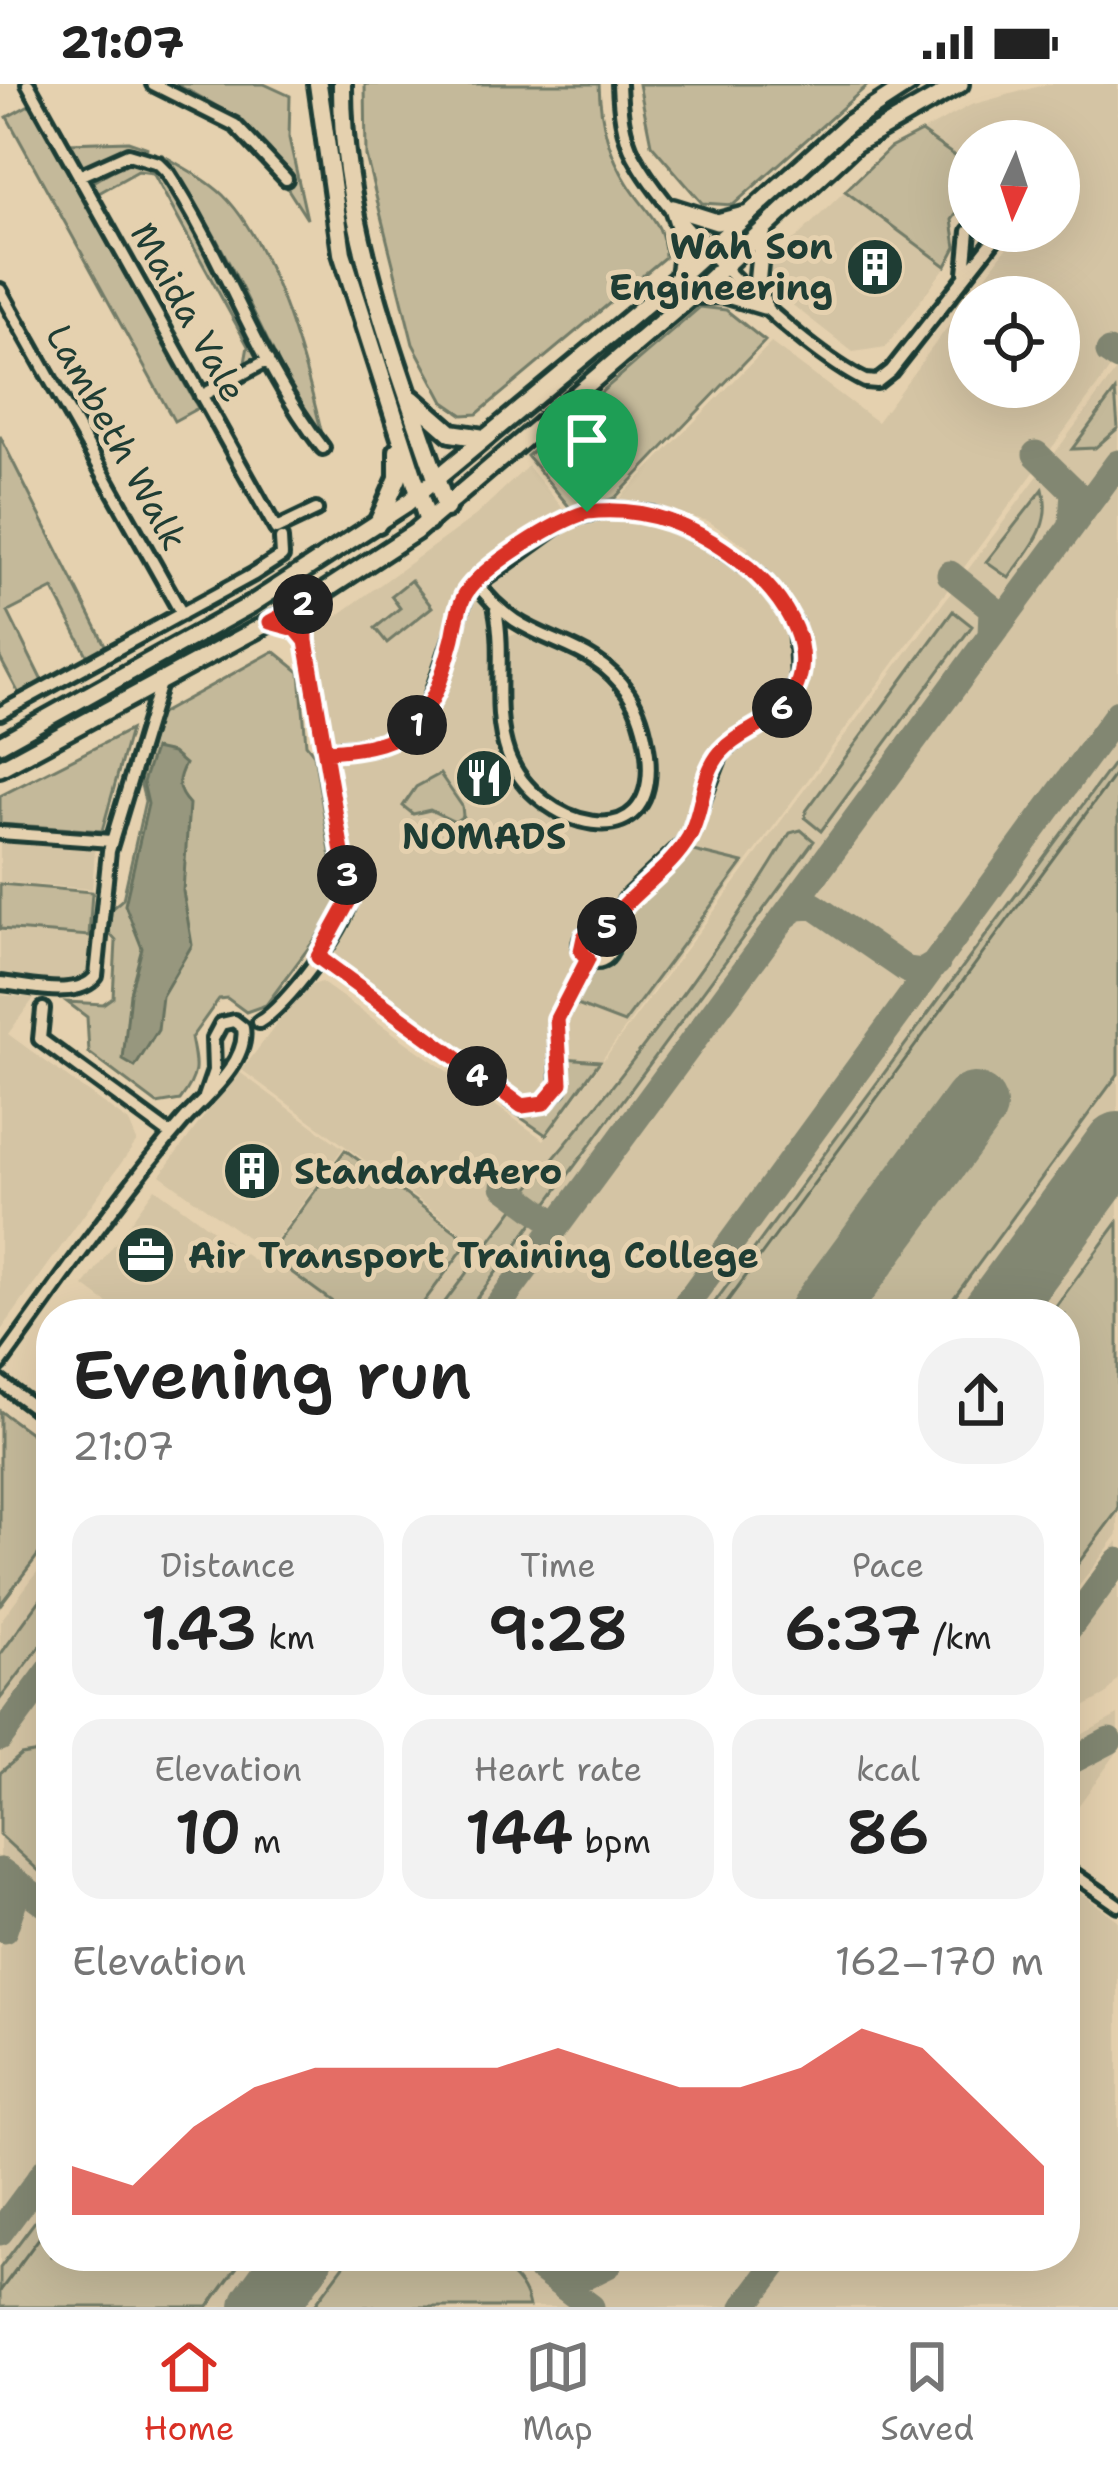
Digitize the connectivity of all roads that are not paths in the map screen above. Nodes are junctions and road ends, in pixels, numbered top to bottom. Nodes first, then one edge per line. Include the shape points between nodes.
1 (28, 84) edge
2 (153, 84) edge
3 (318, 84) edge
4 (342, 84) edge
5 (619, 84) edge
6 (909, 84) edge
7 (960, 84) edge
8 (80, 176) junction
9 (286, 179) dead end
10 (673, 208) junction
11 (750, 213) junction
12 (762, 231) junction
13 (710, 250) junction
14 (966, 252) edge
15 (982, 252) edge
16 (726, 266) junction
17 (964, 273) junction
18 (679, 277) junction
19 (0, 290) edge
20 (693, 295) junction
21 (764, 306) junction
22 (268, 360) junction
23 (201, 396) junction
24 (411, 398) junction
25 (398, 438) junction
26 (484, 438) junction
27 (323, 448) dead end
28 (437, 480) junction
29 (419, 495) junction
30 (446, 508) junction
31 (316, 510) dead end
32 (428, 522) junction
33 (378, 523) junction
34 (281, 539) dead end
35 (476, 582) junction
36 (311, 600) junction
37 (496, 610) junction
38 (182, 614) junction
39 (270, 622) junction
40 (521, 628) junction
41 (502, 638) junction
42 (306, 641) junction
43 (160, 683) junction
44 (0, 713) edge
45 (0, 744) edge
46 (325, 751) junction
47 (0, 768) edge
48 (0, 833) edge
49 (111, 841) junction
50 (604, 932) junction
51 (318, 957) junction
52 (588, 959) junction
53 (0, 983) edge
54 (43, 1009) dead end
55 (259, 1022) dead end
56 (205, 1097) junction
57 (171, 1136) junction
58 (49, 1299) edge
59 (36, 1316) edge
60 (0, 1364) edge
61 (0, 1382) edge
62 (36, 1409) edge
63 (1080, 1878) edge
64 (1118, 1906) edge

1 - 8 street, Maida Vale
2 - 9 street via 236,125
3 - 25 main road via 341,253
4 - 24 main road via 345,164 362,242
5 - 10 street via 633,154
6 - 11 street via 849,123
7 - 12 street via 860,140
8 - 22 street via 128,154 158,163 223,264
8 - 23 street, Maida Vale
10 - 11 street via 717,222
10 - 13 street
10 - 18 street via 684,242
11 - 13 street
12 - 16 street
12 - 21 street
13 - 16 street
13 - 18 street
14 - 17 street
15 - 17 street
16 - 20 street
16 - 21 street
17 - 21 street via 877,382 854,376
18 - 26 street
19 - 38 street, Lambeth Walk
20 - 21 street
20 - 30 street
22 - 23 street
22 - 27 street
23 - 31 street, Maida Vale via 276,529
24 - 26 main road via 451,433
24 - 28 main road
25 - 29 main road
25 - 33 main road via 398,478
26 - 28 street
28 - 29 street
28 - 30 main road
29 - 32 main road
29 - 33 street
30 - 32 street
32 - 36 street
33 - 45 street via 217,625
34 - 38 street via 282,556
35 - 37 street
35 - 46 street via 423,720 376,746
35 - 50 street via 569,518 633,510 726,550 761,577 795,624 801,660 791,696 722,751 688,839 628,896
36 - 39 street
36 - 42 street
37 - 40 street
37 - 41 street
38 - 44 street
39 - 42 street
39 - 43 street
40 - 41 street
40 - 41 street via 597,661 635,705 650,772 647,792 628,817 600,825 568,817 514,769 497,706
42 - 46 street
43 - 47 street
43 - 49 street
46 - 51 street via 349,889 347,913
48 - 49 street
49 - 53 street via 96,976 83,987
50 - 52 street via 584,937
50 - 52 street via 610,954
51 - 52 street via 522,1106 544,1103 559,1089 557,1019
51 - 55 street
54 - 57 street via 40,1040
56 - 56 street via 213,1039 221,1024 234,1021 243,1028 242,1047
56 - 57 street
57 - 58 street
59 - 60 street
61 - 62 street
63 - 64 street

